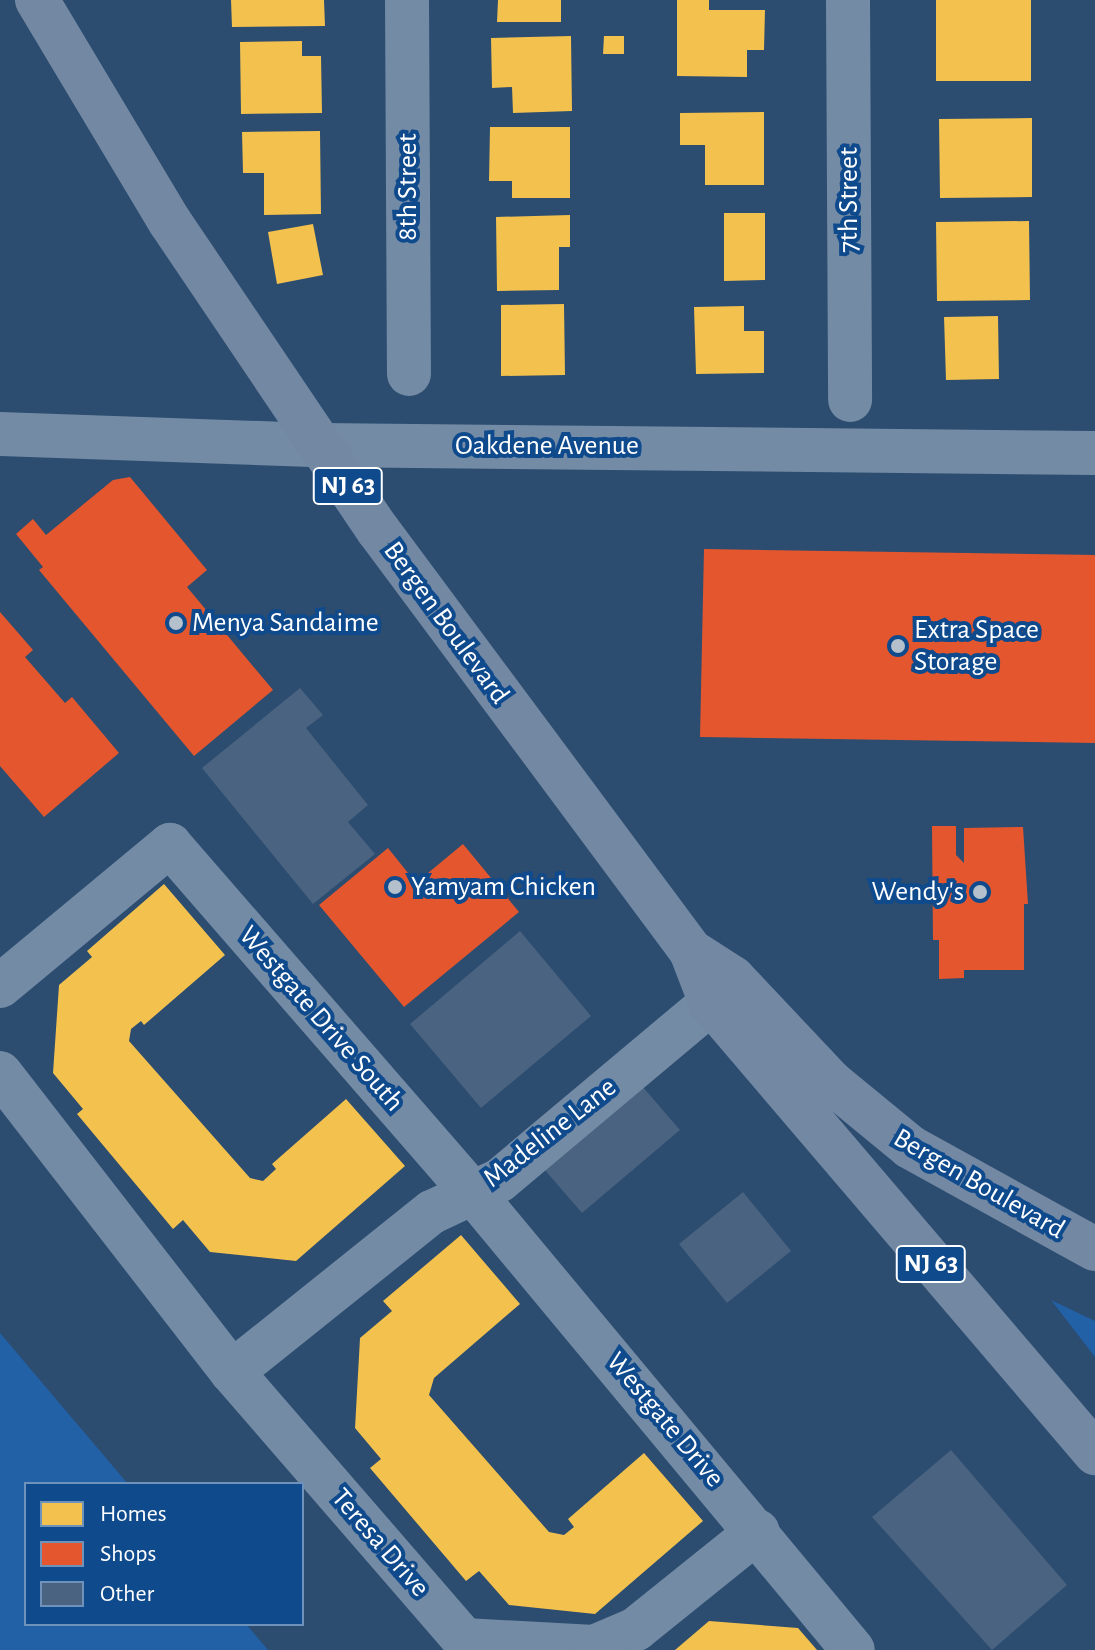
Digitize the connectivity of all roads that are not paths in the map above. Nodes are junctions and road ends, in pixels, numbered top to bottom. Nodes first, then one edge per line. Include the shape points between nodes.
1 (37, 0) edge
2 (407, 0) edge
3 (848, 0) edge
4 (409, 374) dead end
5 (850, 400) dead end
6 (0, 434) edge
7 (320, 445) junction
8 (1095, 453) edge
9 (691, 951) junction
10 (0, 986) edge
11 (711, 1003) junction
12 (0, 1073) edge
13 (473, 1193) junction
14 (1095, 1249) edge
15 (232, 1372) junction
16 (1095, 1453) edge
17 (758, 1531) junction
18 (853, 1650) edge

1 - 7 main road, Bergen Boulevard / NJ 63 via 170,222
2 - 4 street, 8th Street
3 - 5 street, 7th Street
6 - 7 street, Oakdene Avenue
7 - 8 street, Oakdene Avenue
7 - 9 main road, Bergen Boulevard / NJ 63
9 - 11 main road, Bergen Boulevard / NJ 63
9 - 14 main road, Bergen Boulevard / NJ 63 via 733,978 831,1082 910,1147 973,1187
10 - 13 street, Westgate Drive South via 170,845
11 - 13 street, Madeline Lane via 500,1180
11 - 16 main road, Bergen Boulevard / NJ 63
12 - 15 street, Teresa Drive
13 - 15 street, Madeline Lane via 432,1212
13 - 17 street, Westgate Drive
15 - 17 street, Teresa Drive via 464,1640 594,1647 636,1629
17 - 18 street, Westgate Drive

